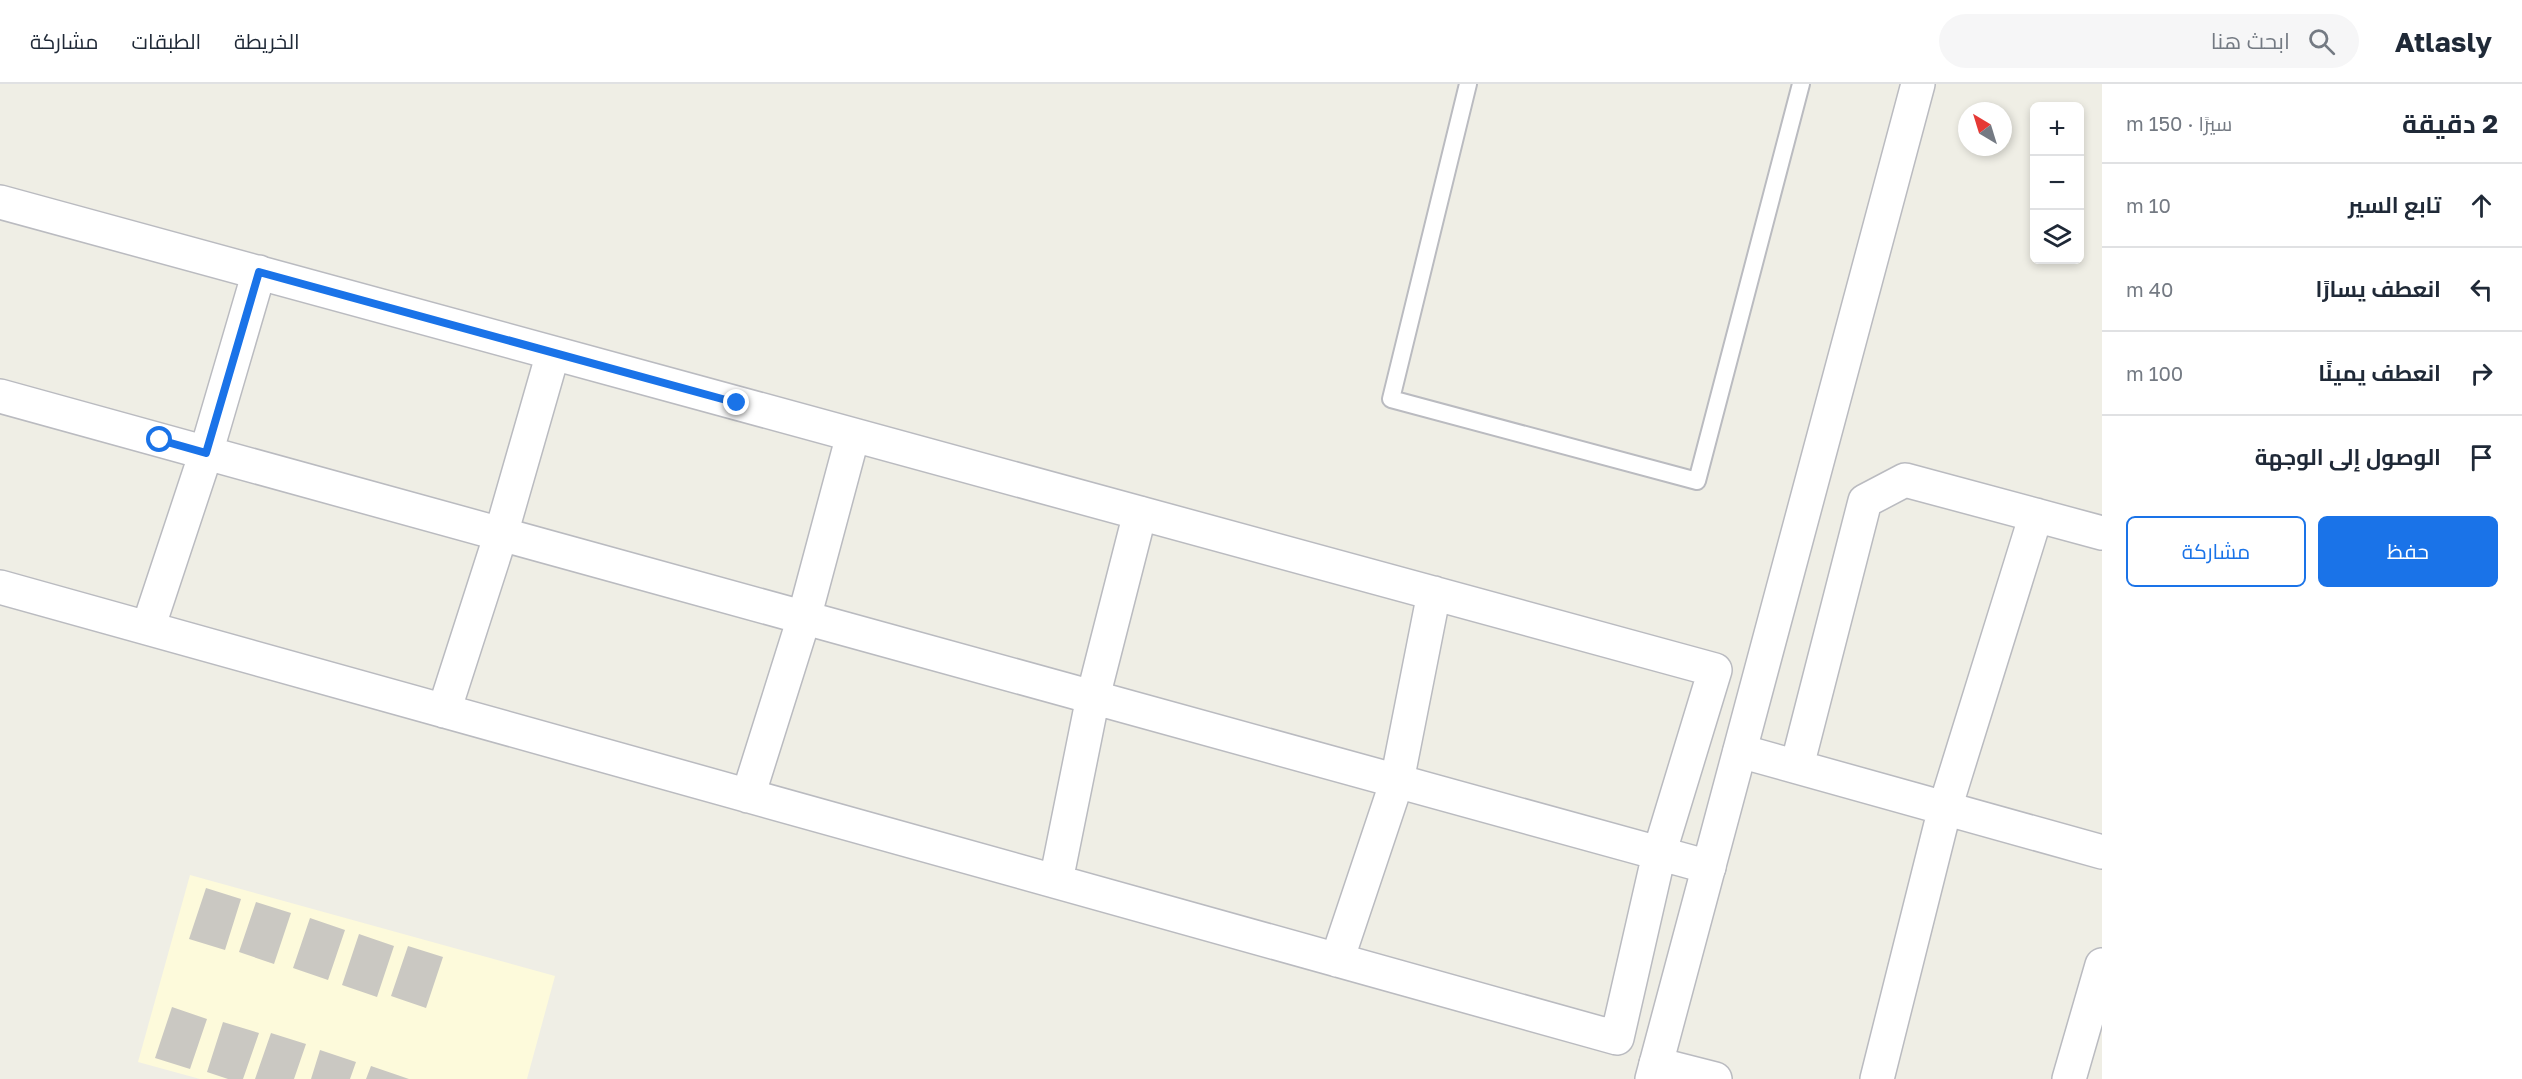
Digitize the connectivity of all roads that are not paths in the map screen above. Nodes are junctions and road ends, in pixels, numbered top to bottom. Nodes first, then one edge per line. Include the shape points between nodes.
1 (1468, 84) edge
2 (1801, 84) edge
3 (1918, 84) edge
4 (0, 202) edge
5 (259, 272) junction
6 (553, 353) junction
7 (0, 396) edge
8 (853, 435) junction
9 (206, 453) junction
10 (1140, 513) junction
11 (2036, 516) junction
12 (2102, 533) edge
13 (501, 534) junction
14 (0, 587) edge
15 (1434, 593) junction
16 (804, 618) junction
17 (148, 628) junction
18 (1093, 697) junction
19 (444, 711) junction
20 (1740, 751) junction
21 (1797, 766) junction
22 (1397, 781) junction
23 (748, 796) junction
24 (1945, 808) junction
25 (2102, 852) edge
26 (1659, 854) junction
27 (1709, 867) junction
28 (1056, 881) junction
29 (1337, 960) junction
30 (2102, 965) edge
31 (1654, 1071) edge
32 (1715, 1079) edge
33 (1877, 1079) edge
34 (2069, 1079) edge

1 - 2 lane via 1391,399 1698,482
3 - 20 street
4 - 5 street
5 - 6 street
5 - 9 street
6 - 8 street
6 - 13 street
7 - 9 street
8 - 10 street
8 - 16 street
9 - 13 street
9 - 17 street
10 - 15 street
10 - 18 street
11 - 12 street
11 - 21 street via 1905,480 1865,501
11 - 24 street
13 - 16 street
13 - 19 street
14 - 17 street
15 - 22 street
15 - 26 street via 1715,670
16 - 18 street
16 - 23 street
17 - 19 street
18 - 22 street
18 - 28 street
19 - 23 street
20 - 21 street
20 - 27 street
21 - 24 street
22 - 26 street
22 - 29 street
23 - 28 street
24 - 25 street
24 - 33 street
26 - 27 street
26 - 29 street via 1617,1038
27 - 31 street
28 - 29 street
30 - 34 street
31 - 32 street

